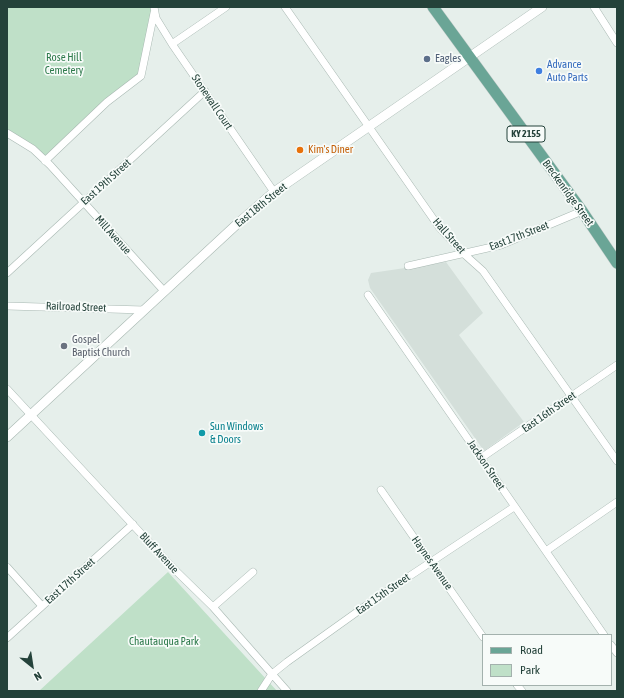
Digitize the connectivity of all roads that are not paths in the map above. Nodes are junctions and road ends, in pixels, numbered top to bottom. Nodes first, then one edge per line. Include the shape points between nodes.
1 (226, 7) edge
2 (285, 7) edge
3 (433, 7) edge
4 (542, 7) edge
5 (594, 7) edge
6 (154, 9) edge
7 (617, 43) edge
8 (172, 44) junction
9 (469, 57) junction
10 (205, 91) junction
11 (368, 126) junction
12 (7, 133) edge
13 (45, 161) junction
14 (274, 192) junction
15 (83, 202) junction
16 (582, 211) junction
17 (464, 254) junction
18 (617, 262) edge
19 (408, 266) dead end
20 (7, 272) edge
21 (164, 291) junction
22 (368, 295) dead end
23 (7, 306) edge
24 (144, 310) junction
25 (617, 365) edge
26 (7, 389) edge
27 (571, 396) junction
28 (31, 415) junction
29 (7, 437) edge
30 (481, 458) junction
31 (617, 461) edge
32 (381, 490) dead end
33 (617, 502) edge
34 (514, 508) junction
35 (133, 524) junction
36 (546, 551) junction
37 (431, 561) junction
38 (7, 567) edge
39 (253, 572) dead end
40 (42, 606) junction
41 (213, 608) junction
42 (603, 634) edge
43 (482, 636) edge
44 (7, 638) edge
45 (272, 674) junction
46 (261, 691) edge
47 (287, 691) edge

1 - 8 street
2 - 11 street, Hall Street
3 - 9 main road, Breckenridge Street / KY 2155
4 - 9 street, East 18th Street
5 - 7 street
6 - 8 street, Stonewall Court via 156,18
6 - 13 street via 141,76 107,102
8 - 10 street, Stonewall Court
9 - 11 street, East 18th Street
9 - 16 main road, Breckenridge Street / KY 2155
10 - 14 street, Stonewall Court
10 - 15 street, East 19th Street
11 - 14 street, East 18th Street
11 - 17 street, Hall Street via 439,227
12 - 13 street, Mill Avenue
13 - 15 street, Mill Avenue
14 - 21 street, East 18th Street
15 - 20 street, East 19th Street
15 - 21 street, Mill Avenue
16 - 17 street, East 17th Street via 501,245
16 - 18 main road, Breckenridge Street / KY 2155
17 - 19 street, East 17th Street
17 - 27 street, Hall Street via 483,271
21 - 24 street, East 18th Street
22 - 30 street, Jackson Street
23 - 24 street, Railroad Street
24 - 28 street, East 18th Street
25 - 27 street, East 16th Street
26 - 28 street, Bluff Avenue
27 - 30 street, East 16th Street
27 - 31 street, Hall Street
28 - 29 street, East 18th Street
28 - 35 street, Bluff Avenue
30 - 34 street, Jackson Street
32 - 37 street, Haynes Avenue
33 - 36 street
34 - 36 street, Jackson Street
34 - 37 street, East 15th Street
35 - 40 street, East 17th Street
35 - 41 street, Bluff Avenue
36 - 42 street, Jackson Street
37 - 43 street, Haynes Avenue
37 - 45 street, East 15th Street
38 - 40 street
39 - 41 street
40 - 44 street, East 17th Street
41 - 45 street, Bluff Avenue
45 - 46 street, East 15th Street
45 - 47 street, Bluff Avenue

